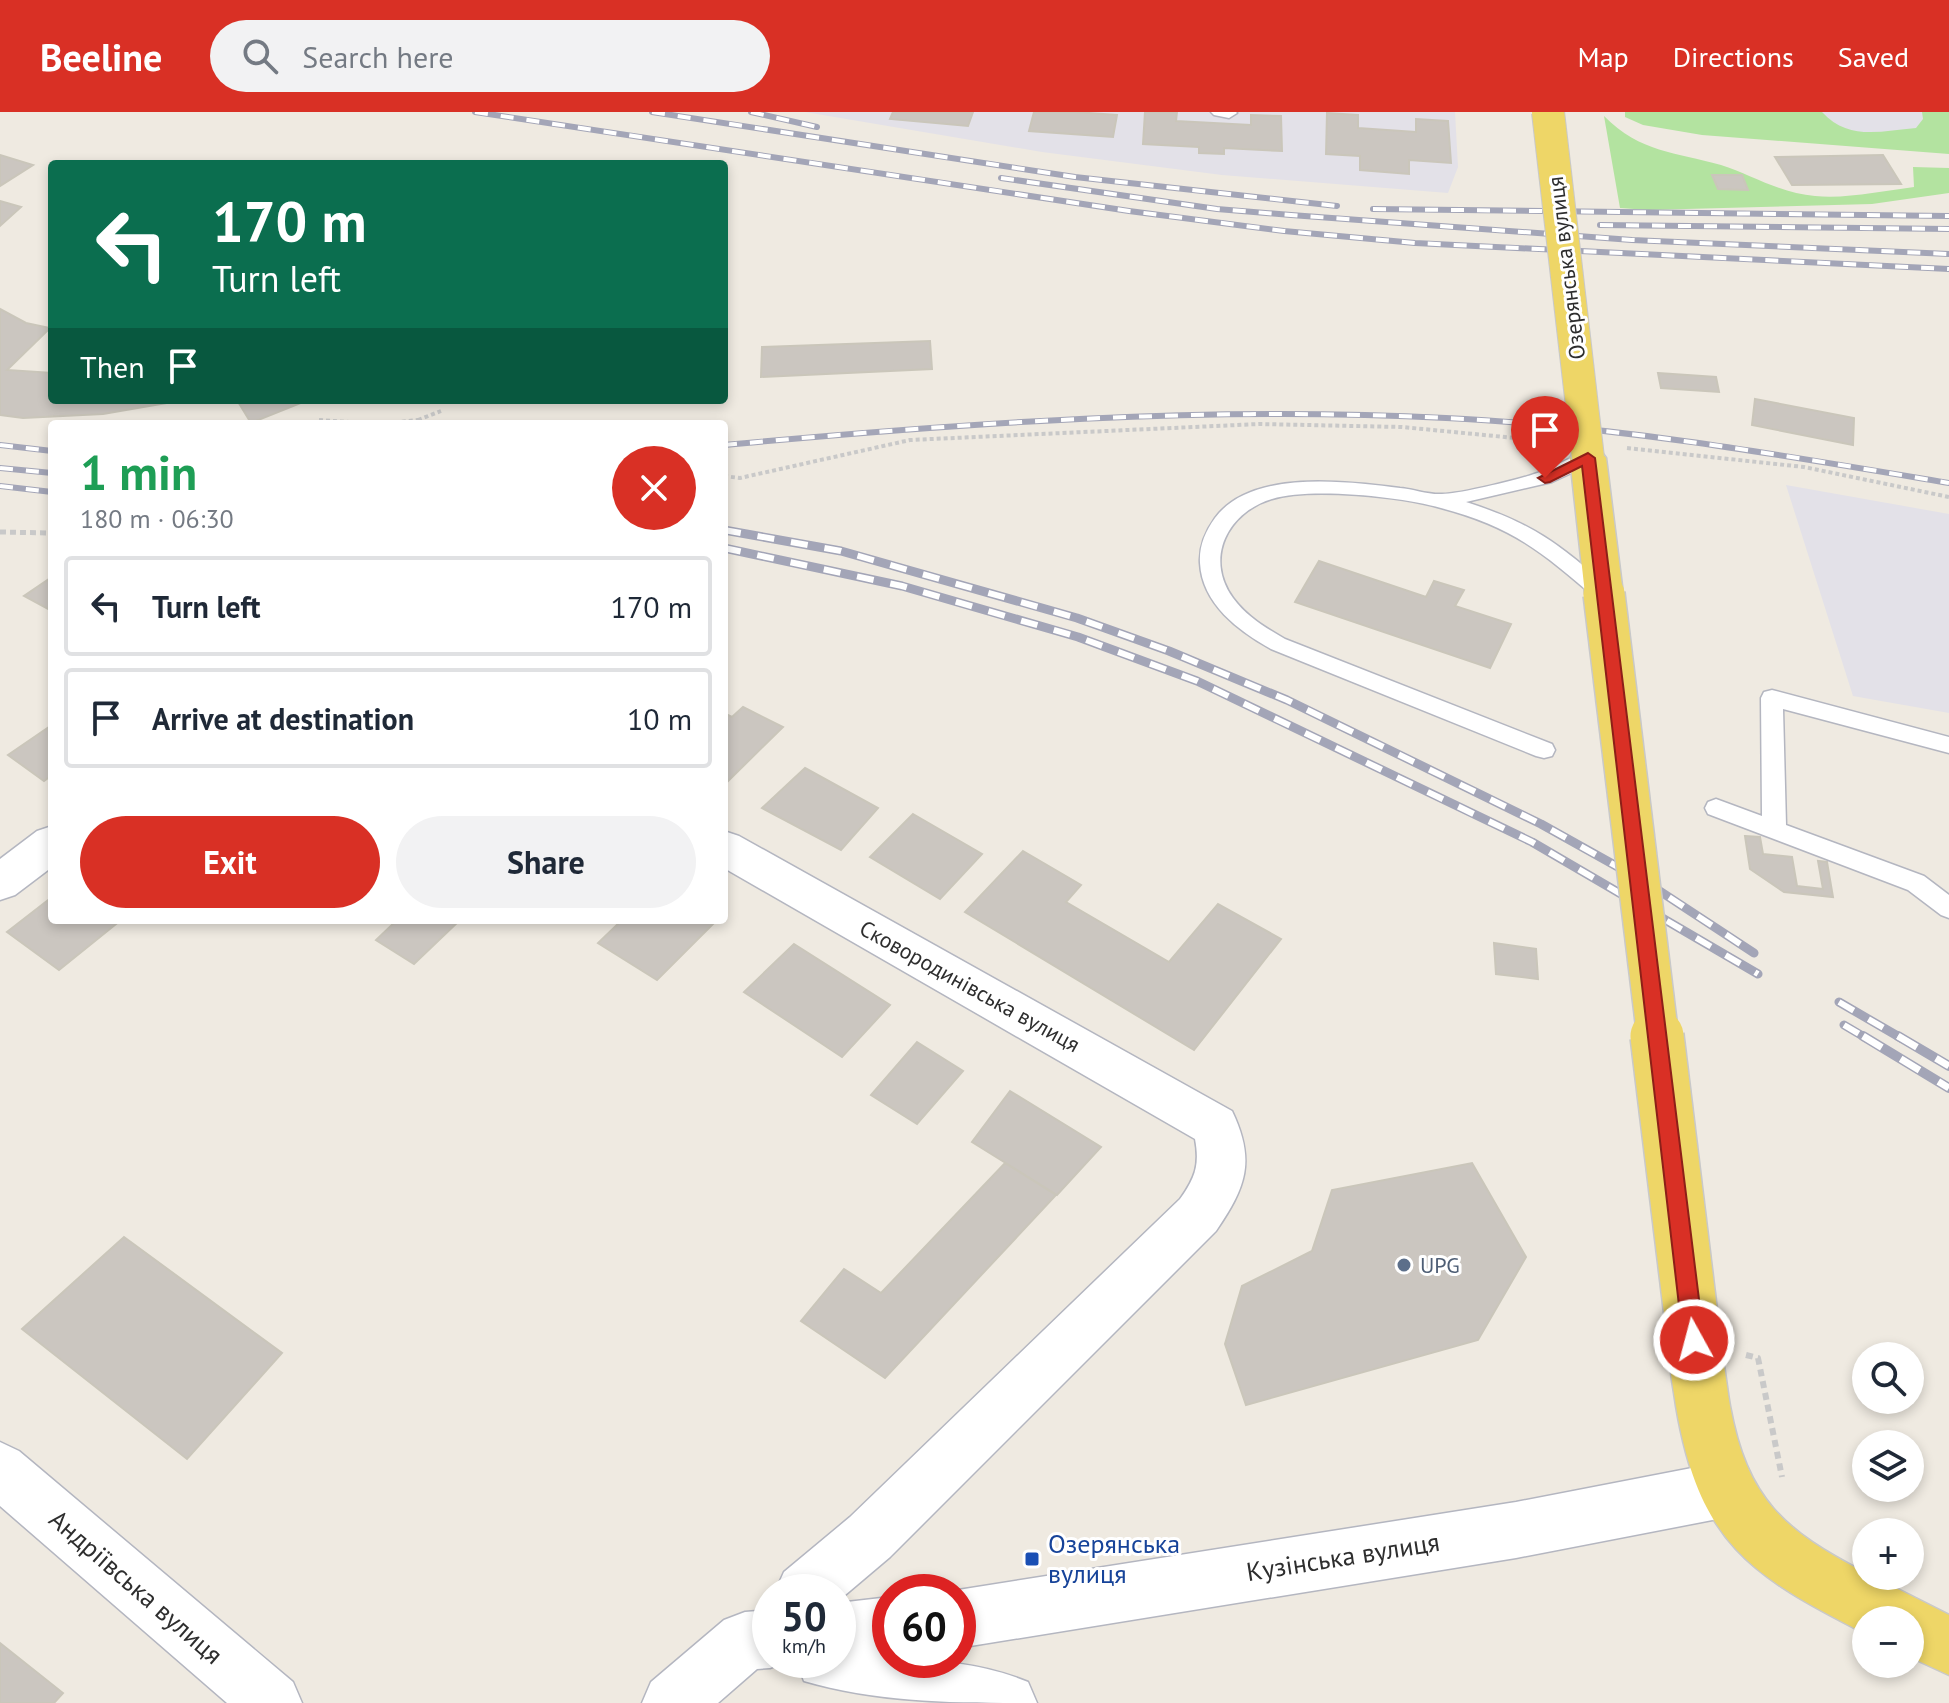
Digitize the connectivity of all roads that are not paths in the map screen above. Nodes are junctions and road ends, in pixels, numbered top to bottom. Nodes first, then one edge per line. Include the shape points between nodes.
1 (1219, 112) edge
2 (1548, 112) edge
3 (1229, 113) edge
4 (1574, 450) junction
5 (1441, 501) junction
6 (1604, 594) junction
7 (1949, 745) edge
8 (1544, 750) dead end
9 (1716, 808) dead end
10 (1774, 827) junction
11 (48, 846) edge
12 (728, 850) edge
13 (0, 883) edge
14 (1949, 908) edge
15 (0, 1470) edge
16 (1728, 1489) junction
17 (826, 1574) edge
18 (1874, 1606) edge
19 (976, 1616) edge
20 (1924, 1633) edge
21 (752, 1646) edge
22 (1949, 1646) edge
23 (856, 1667) edge
24 (272, 1703) edge
25 (672, 1703) edge
26 (1007, 1703) edge

1 - 3 lane
2 - 4 main road, Озерянська вулиця, bridge
4 - 5 lane via 1545,478
4 - 6 main road, Озерянська вулиця
5 - 6 lane via 1532,535
5 - 8 lane via 1349,490 1267,493 1229,514 1214,530 1209,572 1242,621 1278,644
6 - 16 main road, Озерянська вулиця, bridge via 1704,1415
7 - 10 lane via 1772,698
9 - 10 lane
10 - 14 lane via 1916,883
11 - 13 street
12 - 17 street, Сковородинівська вулиця via 1215,1126 1225,1165 1219,1186 1198,1215 870,1537
15 - 24 street, Андріївська вулиця
16 - 18 main road, Озерянська вулиця via 1764,1540
16 - 19 street, Кузінська вулиця via 1516,1530
20 - 22 main road
21 - 25 street
23 - 26 street

